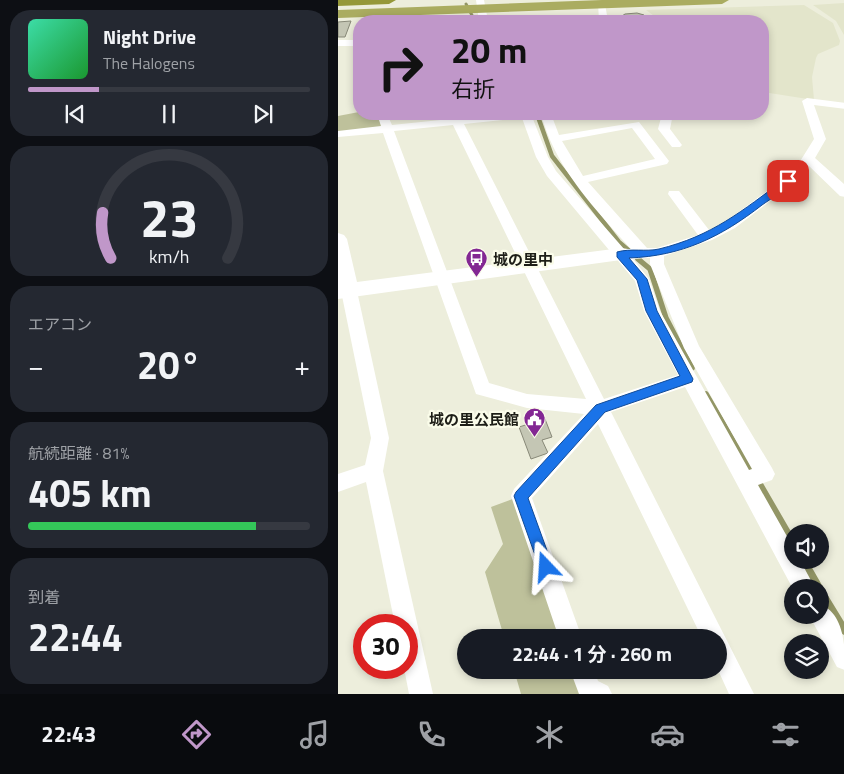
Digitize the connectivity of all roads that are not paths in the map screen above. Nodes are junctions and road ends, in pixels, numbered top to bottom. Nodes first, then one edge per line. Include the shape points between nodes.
1 (389, 0) edge
2 (722, 0) edge
3 (338, 2) edge
4 (601, 4) junction
5 (482, 10) edge
6 (338, 14) edge
7 (603, 15) edge
8 (338, 43) edge
9 (353, 43) edge
10 (844, 106) edge
11 (384, 120) edge
12 (438, 120) edge
13 (457, 120) edge
14 (528, 120) edge
15 (550, 120) edge
16 (666, 120) edge
17 (387, 129) junction
18 (338, 134) edge
19 (555, 139) junction
20 (676, 145) dead end
21 (808, 158) junction
22 (581, 180) junction
23 (844, 193) edge
24 (674, 194) dead end
25 (707, 238) junction
26 (338, 239) edge
27 (621, 254) junction
28 (651, 254) junction
29 (530, 266) junction
30 (442, 278) junction
31 (343, 291) edge
32 (687, 379) junction
33 (601, 408) junction
34 (373, 471) junction
35 (744, 481) junction
36 (338, 483) edge
37 (799, 579) edge
38 (403, 614) edge
39 (825, 624) edge
40 (568, 629) edge
41 (710, 629) edge
42 (844, 659) edge
43 (727, 663) edge
44 (418, 679) edge
45 (585, 679) edge
46 (421, 694) edge
47 (600, 694) edge
48 (742, 694) edge

1 - 3 highway
2 - 4 highway
4 - 5 highway
4 - 7 street
5 - 6 highway
8 - 9 street
10 - 21 street via 807,101 820,139
11 - 17 street
12 - 17 street
13 - 29 street
14 - 27 street via 551,173
15 - 19 street
16 - 20 street via 664,129
17 - 18 street
17 - 30 street
19 - 22 street
19 - 22 street via 635,124 663,161
21 - 23 street
21 - 25 street via 798,173 730,225
22 - 28 street via 608,216
24 - 25 street
25 - 28 street
26 - 31 street
27 - 28 street
27 - 29 street
27 - 32 street via 642,279 652,311
28 - 35 street via 692,348 765,474
29 - 30 street
29 - 33 street
30 - 31 street
30 - 33 street via 482,389 527,401
31 - 34 street via 380,438
32 - 33 street
32 - 35 street
33 - 40 street via 521,496
33 - 41 street
34 - 36 street
34 - 38 street
35 - 37 street
39 - 42 street
43 - 48 street
44 - 46 street
45 - 47 street via 590,691

